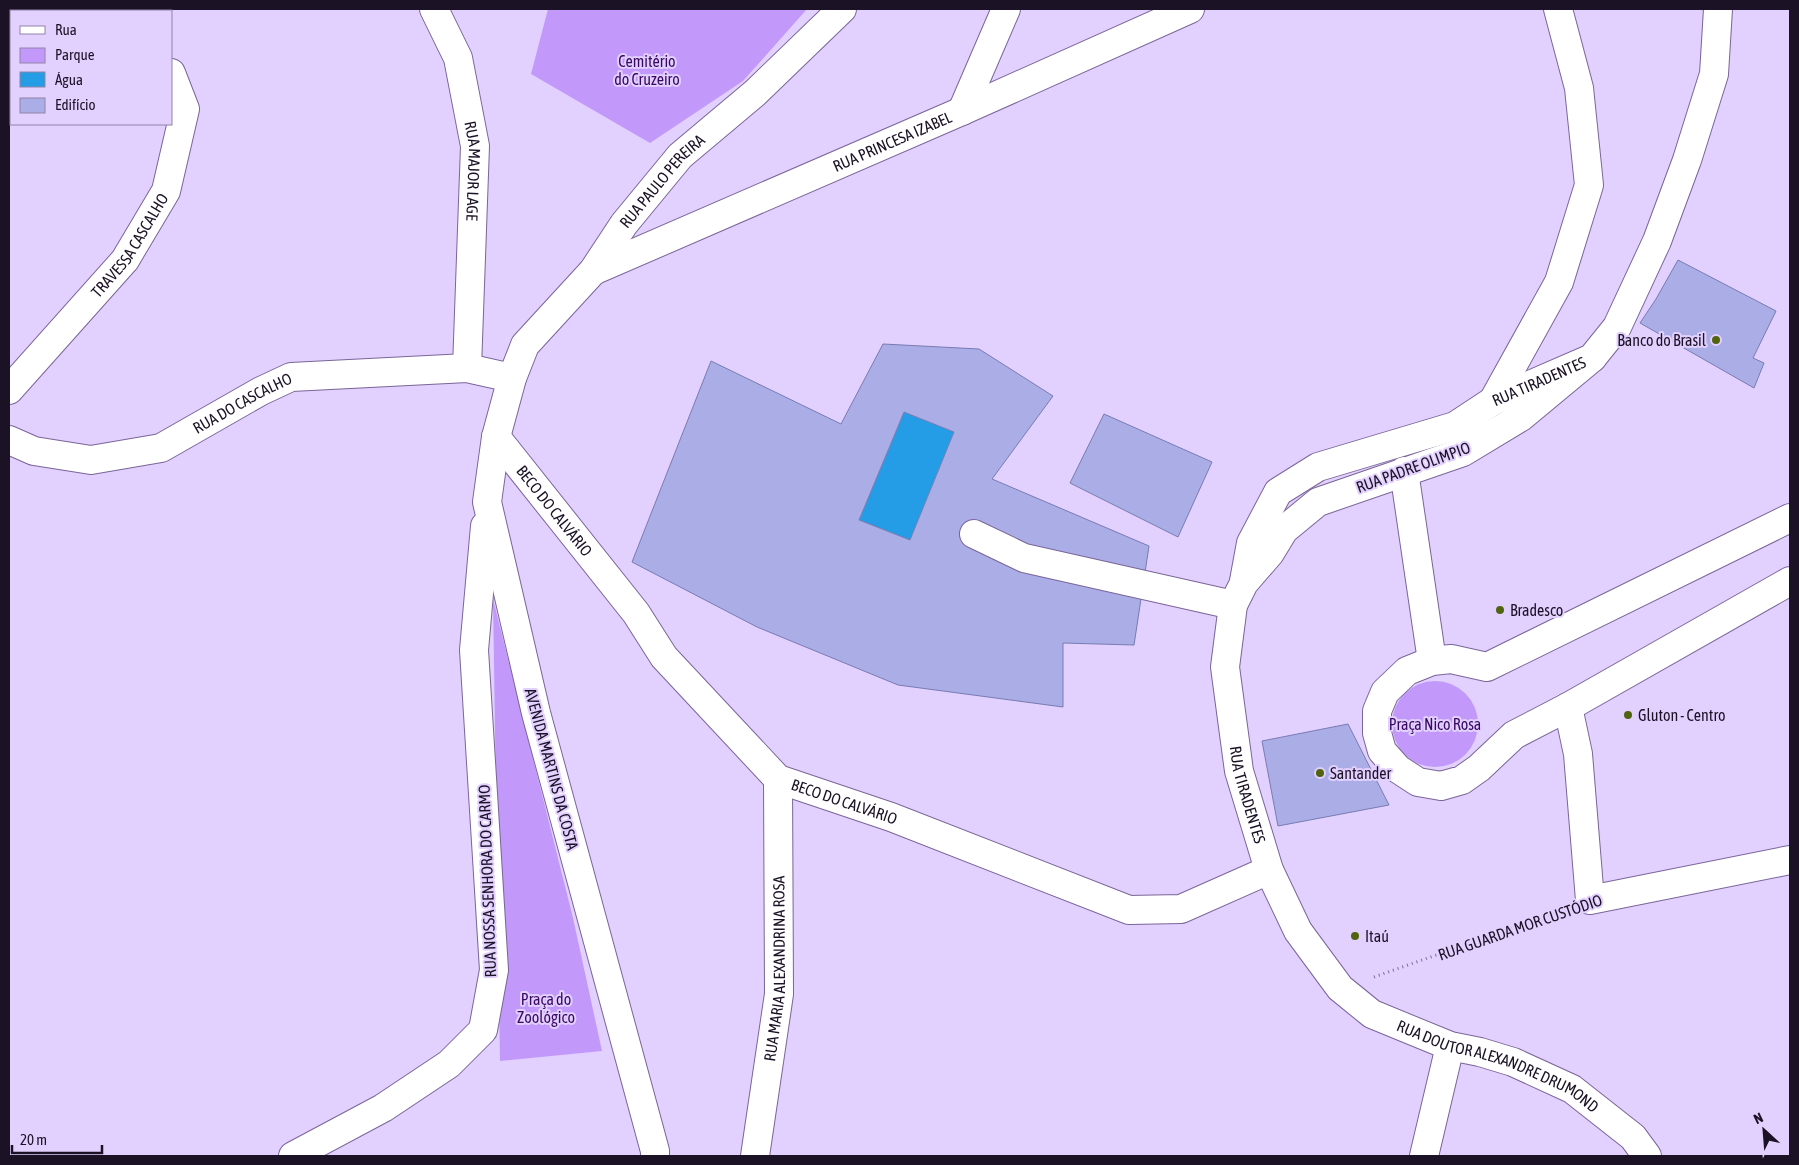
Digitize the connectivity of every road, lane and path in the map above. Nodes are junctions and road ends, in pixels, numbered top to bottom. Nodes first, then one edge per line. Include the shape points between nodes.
1 (434, 9) edge
2 (842, 9) edge
3 (1006, 9) edge
4 (1190, 9) edge
5 (1558, 9) edge
6 (1718, 9) edge
7 (172, 76) edge
8 (962, 111) junction
9 (593, 271) junction
10 (1592, 358) junction
11 (466, 368) junction
12 (512, 378) junction
13 (9, 390) edge
14 (1493, 401) junction
15 (496, 437) junction
16 (9, 440) edge
17 (1404, 471) junction
18 (487, 502) junction
19 (1790, 518) edge
20 (974, 534) dead end
21 (1790, 581) edge
22 (1239, 594) junction
23 (1432, 661) junction
24 (1568, 707) junction
25 (778, 779) junction
26 (1790, 860) edge
27 (1269, 870) junction
28 (1590, 900) junction
29 (1340, 988) junction
30 (1450, 1046) junction
31 (293, 1156) edge
32 (655, 1156) edge
33 (756, 1156) edge
34 (1424, 1156) edge
35 (1647, 1156) edge

1 - 11 street, RUA MAJOR LAGE via 458,58 475,146
2 - 9 street, RUA PAULO PEREIRA via 755,93 680,156 624,224
3 - 8 street
4 - 8 street, RUA PRINCESA IZABEL
5 - 14 street via 1579,88 1589,185 1559,282
6 - 10 street, RUA TIRADENTES via 1714,74 1688,160 1657,241 1617,327
7 - 13 street, TRAVESSA CASCALHO via 185,109 166,191 125,260
8 - 9 street, RUA PRINCESA IZABEL
9 - 12 street, RUA PAULO PEREIRA via 525,345
10 - 14 street, RUA TIRADENTES
10 - 17 street, RUA PADRE OLIMPIO via 1513,422 1463,452
11 - 12 street, RUA DO CASCALHO
11 - 16 street, RUA DO CASCALHO via 291,377 261,390 161,448 92,460 34,451
12 - 15 street, AVENIDA MARTINS DA COSTA
14 - 22 street, RUA TIRADENTES via 1455,426 1318,467 1278,492 1251,544
15 - 18 street, AVENIDA MARTINS DA COSTA
15 - 25 street, BECO DO CALVÁRIO via 636,613 664,657
17 - 22 street, RUA PADRE OLIMPIO via 1318,502 1284,530
17 - 23 street
18 - 31 street, RUA NOSSA SENHORA DO CARMO via 474,650 494,970 483,1030 449,1064 383,1108
18 - 32 street, AVENIDA MARTINS DA COSTA via 536,713
19 - 23 street via 1487,667 1451,659
20 - 22 street via 1024,558
21 - 24 street
22 - 27 street, RUA TIRADENTES via 1225,667 1239,772
23 - 24 street via 1407,671 1385,692 1377,712 1377,733 1382,751 1398,769 1418,782 1441,786 1462,780 1514,735
24 - 28 street via 1578,754
25 - 27 street, BECO DO CALVÁRIO via 891,817 1129,910 1181,908
25 - 33 street, RUA MARIA ALEXANDRINA ROSA via 779,994
26 - 28 street, RUA GUARDA MOR CUSTÓDIO
27 - 29 street, RUA TIRADENTES via 1298,931
28 - 29 path, RUA GUARDA MOR CUSTÓDIO
29 - 30 street, RUA DOUTOR ALEXANDRE DRUMOND via 1372,1014
30 - 34 street
30 - 35 street, RUA DOUTOR ALEXANDRE DRUMOND via 1512,1062 1572,1089 1633,1137

